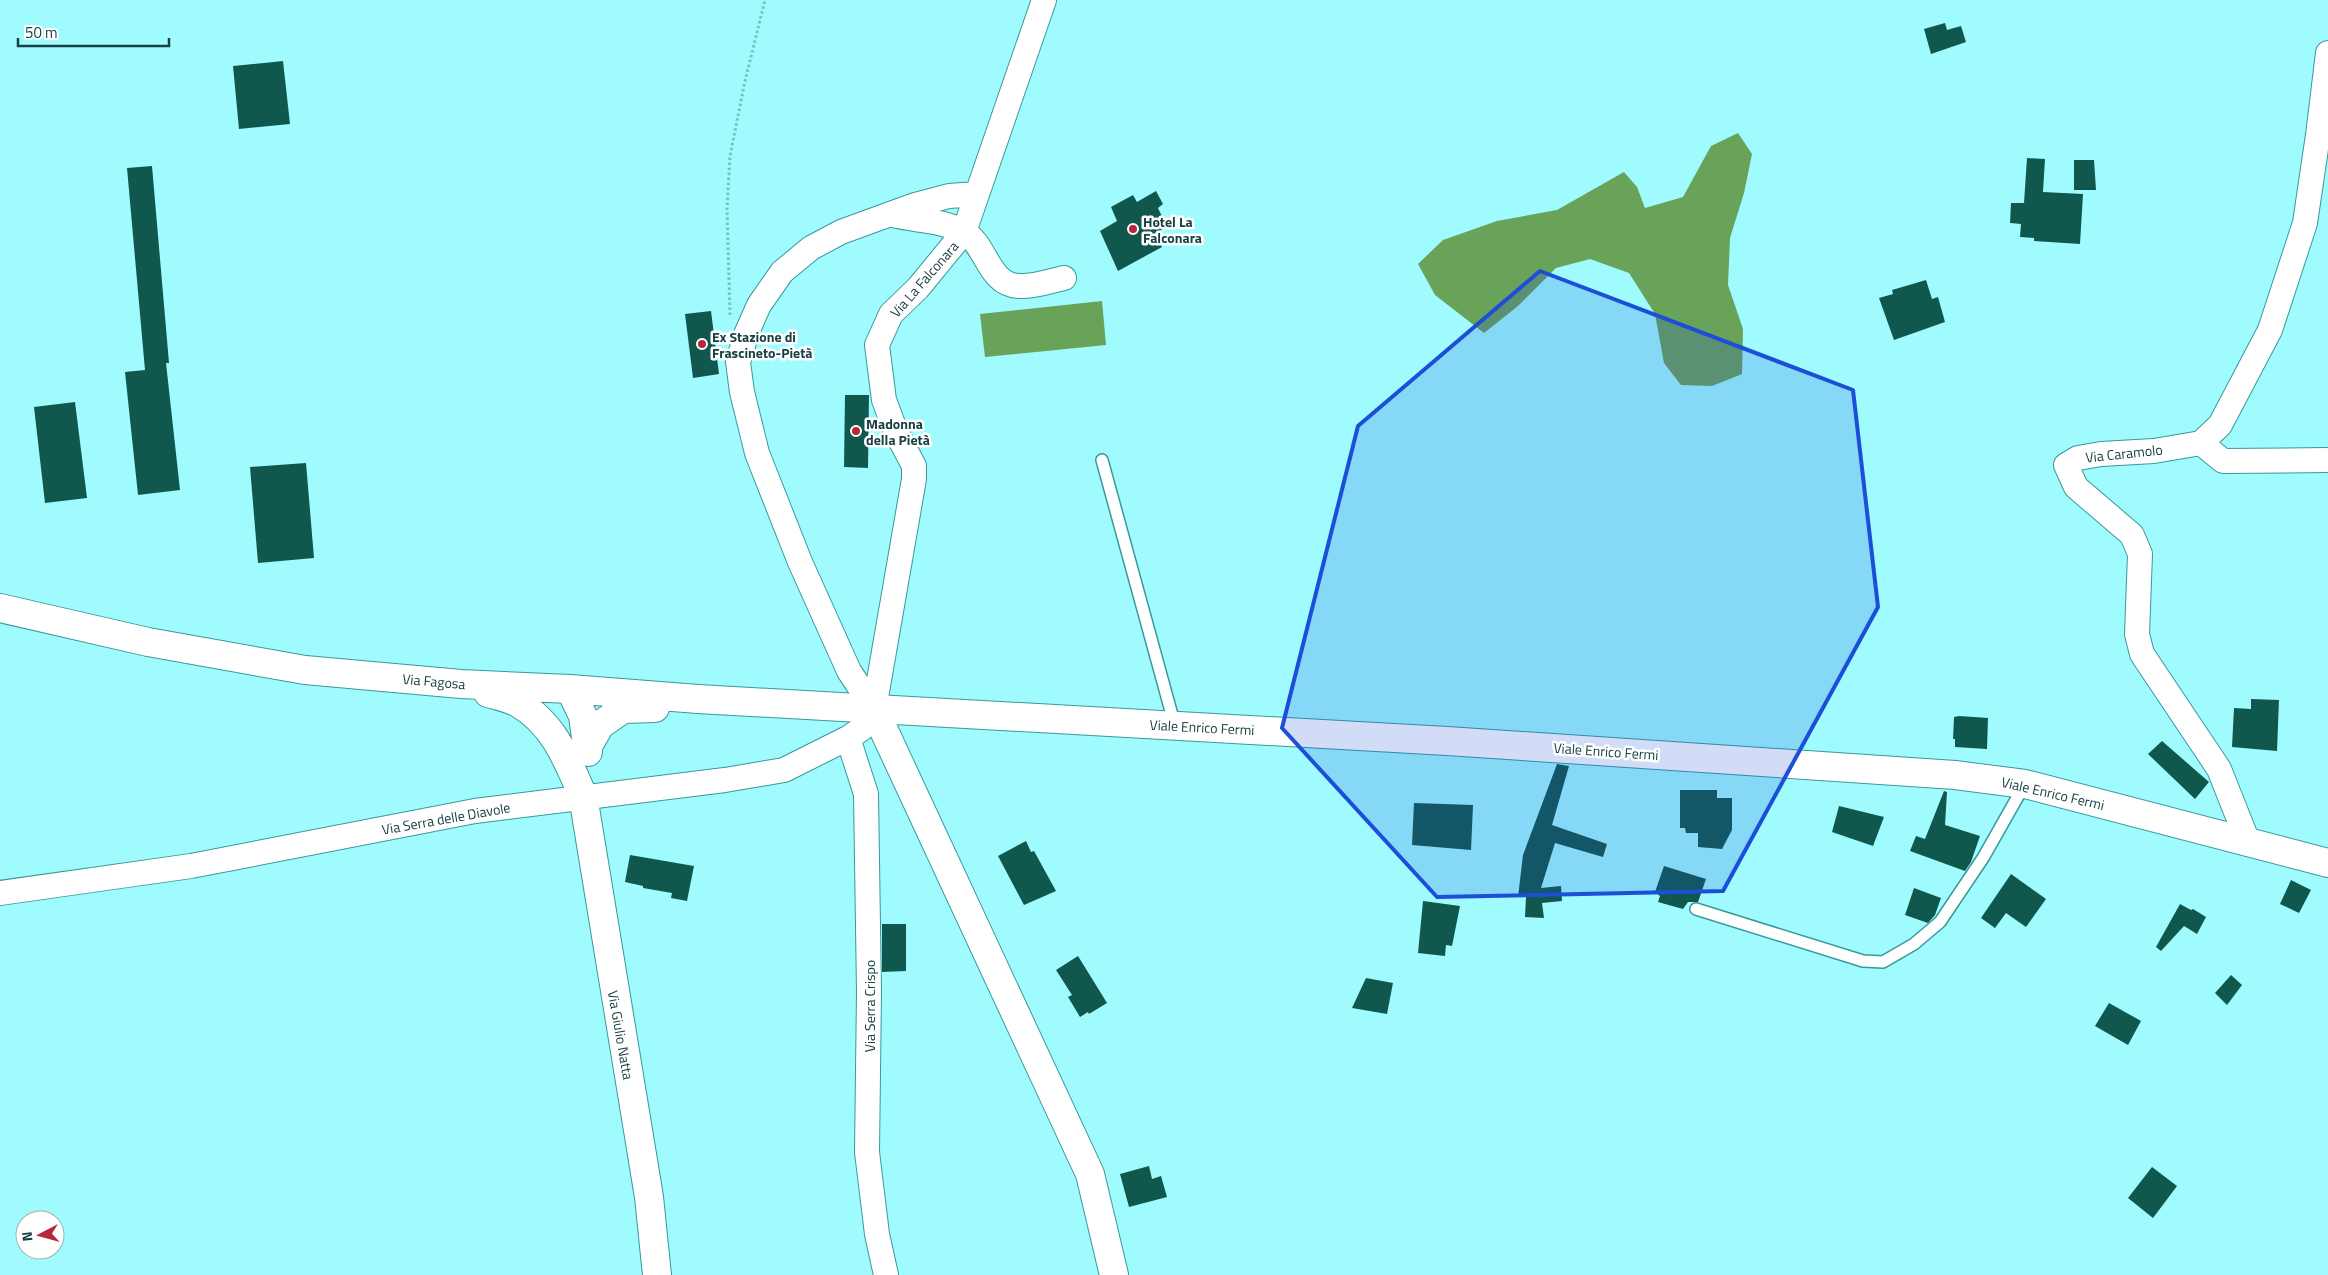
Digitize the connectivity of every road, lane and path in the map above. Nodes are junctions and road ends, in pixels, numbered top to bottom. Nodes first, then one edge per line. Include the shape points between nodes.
1 (765, 0) edge
2 (1044, 0) edge
3 (2328, 53) edge
4 (976, 194) junction
5 (893, 215) junction
6 (964, 232) junction
7 (1064, 278) dead end
8 (730, 318) dead end
9 (2201, 443) junction
10 (1102, 460) dead end
11 (2328, 460) edge
12 (0, 608) edge
13 (461, 684) junction
14 (570, 689) junction
15 (698, 699) junction
16 (874, 710) junction
17 (1175, 726) junction
18 (848, 738) junction
19 (576, 747) junction
20 (2025, 784) junction
21 (583, 796) junction
22 (2248, 842) junction
23 (2328, 863) edge
24 (0, 893) edge
25 (1696, 909) dead end
26 (657, 1275) edge
27 (886, 1275) edge
28 (1114, 1275) edge

1 - 8 path via 730,156 727,209
2 - 4 street, Via La Falconara
3 - 9 street via 2305,223 2270,330 2220,425
4 - 5 street via 949,196
4 - 6 street, Via La Falconara
5 - 6 street via 946,224
5 - 16 street via 841,232 811,248 782,272 759,305 738,362 757,453 800,562 849,671
6 - 7 street via 981,247 997,278 1018,286
6 - 16 street, Via La Falconara via 918,288 891,314 877,345 884,400 914,466 914,479
9 - 11 street via 2224,461
9 - 22 street, Via Caramolo via 2154,451 2101,454 2078,458 2066,465 2076,487 2132,535 2140,554 2137,634 2142,654 2219,769
10 - 17 lane
12 - 13 main road, Via Fagosa via 148,642 305,670
13 - 14 main road, Via Fagosa
13 - 19 main road via 517,702
14 - 15 main road, Via Fagosa
14 - 19 main road via 583,716
15 - 16 main road, Via Fagosa
15 - 19 main road via 658,708 623,709
16 - 17 main road, Viale Enrico Fermi
16 - 18 street, Via Serra delle Diavole via 863,728
16 - 28 main road via 1090,1174
17 - 20 main road, Viale Enrico Fermi via 1955,774
18 - 21 street, Via Serra delle Diavole via 784,770
18 - 27 street, Via Serra Crispo via 866,794 867,1152 877,1234
19 - 21 main road, Via Giulio Natta
20 - 22 main road, Viale Enrico Fermi
20 - 25 lane via 1983,858 1940,922 1914,944 1883,962 1863,961
21 - 24 street, Via Serra delle Diavole via 475,811 192,866
21 - 26 main road, Via Giulio Natta via 649,1197
22 - 23 main road, Viale Enrico Fermi

